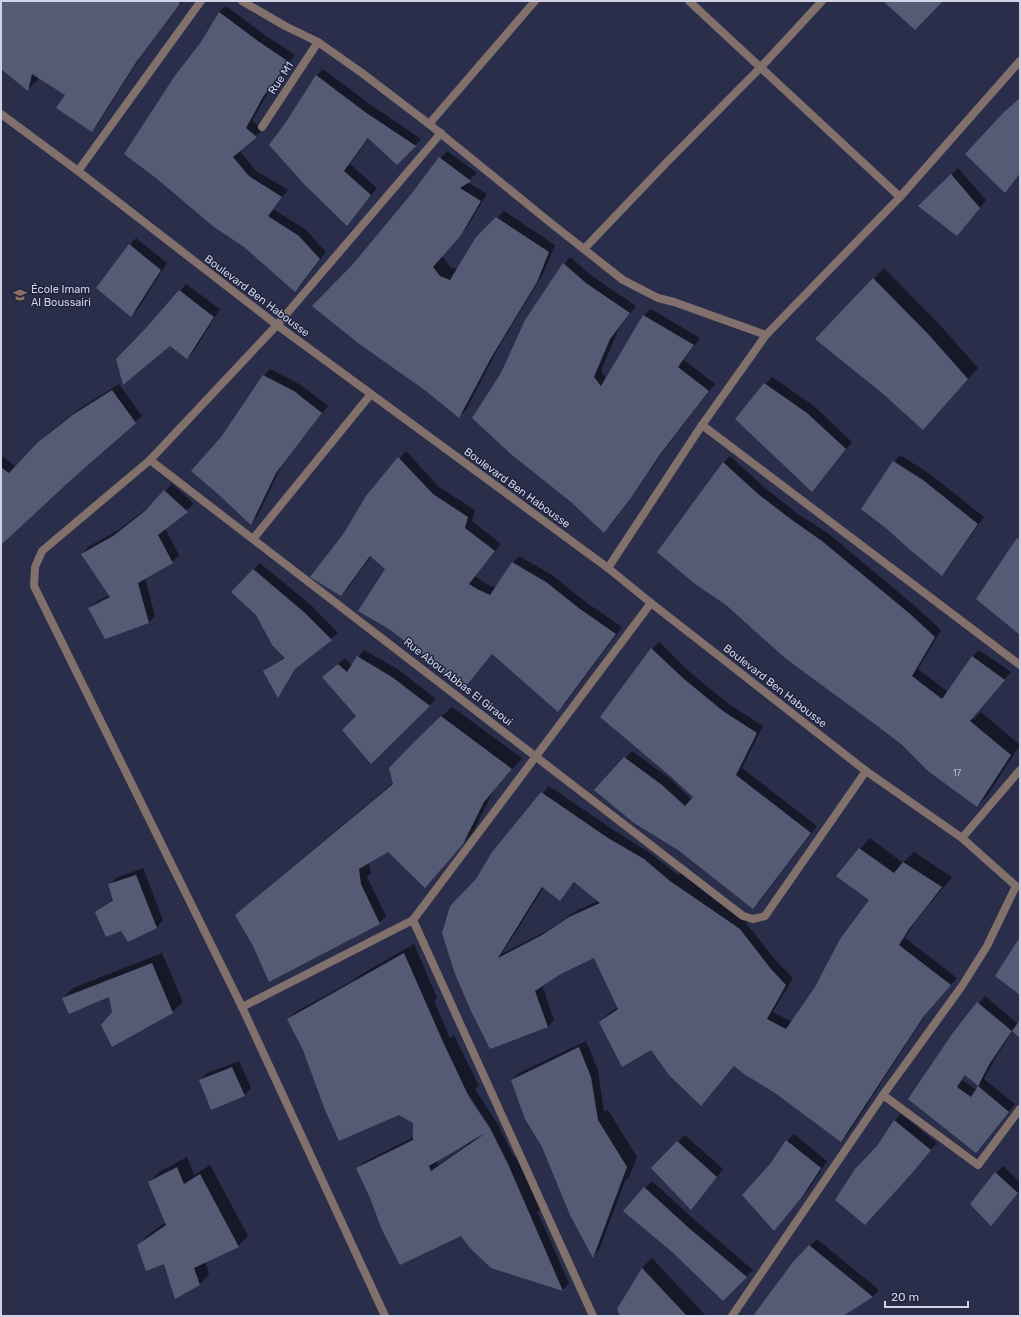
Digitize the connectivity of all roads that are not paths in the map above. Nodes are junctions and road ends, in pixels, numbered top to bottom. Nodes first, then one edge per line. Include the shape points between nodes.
1 (201, 1) edge
2 (242, 1) edge
3 (535, 1) edge
4 (689, 1) edge
5 (822, 1) edge
6 (318, 42) junction
7 (1020, 61) edge
8 (761, 67) junction
9 (1, 114) edge
10 (429, 124) junction
11 (262, 127) dead end
12 (441, 133) junction
13 (78, 171) junction
14 (900, 197) junction
15 (584, 249) junction
16 (277, 325) junction
17 (766, 335) junction
18 (371, 394) junction
19 (702, 425) junction
20 (150, 460) junction
21 (253, 539) junction
22 (608, 568) junction
23 (651, 603) junction
24 (1020, 665) edge
25 (536, 756) junction
26 (1020, 770) edge
27 (866, 771) junction
28 (962, 838) junction
29 (413, 920) junction
30 (242, 1007) junction
31 (883, 1095) junction
32 (1020, 1108) edge
33 (385, 1316) edge
34 (593, 1316) edge
35 (732, 1316) edge

1 - 13 street
2 - 6 street
3 - 10 street
4 - 8 street
5 - 8 street
6 - 10 street
6 - 11 street, Rue M1
7 - 14 street
8 - 14 street
8 - 15 street
9 - 13 street, Boulevard Ben Habousse
10 - 12 street
12 - 15 street
12 - 16 street
13 - 16 street, Boulevard Ben Habousse
14 - 17 street
15 - 17 street via 623,280 643,291
16 - 18 street, Boulevard Ben Habousse
16 - 20 street
17 - 19 street
18 - 21 street
18 - 22 street, Boulevard Ben Habousse
19 - 22 street
19 - 24 street
20 - 21 street, Rue Abou Abbas El Giraoui
20 - 30 street via 42,551 35,567 34,586
21 - 25 street, Rue Abou Abbas El Giraoui
22 - 23 street, Boulevard Ben Habousse
23 - 25 street
23 - 27 street, Boulevard Ben Habousse
25 - 27 street, Rue Abou Abbas El Giraoui via 743,916 753,919 765,916
25 - 29 street
26 - 28 street
27 - 28 street, Boulevard Ben Habousse
28 - 31 street, Boulevard Ben Habousse via 1016,886 988,946
29 - 30 street
29 - 34 street
30 - 33 street
31 - 32 street via 978,1164
31 - 35 street

